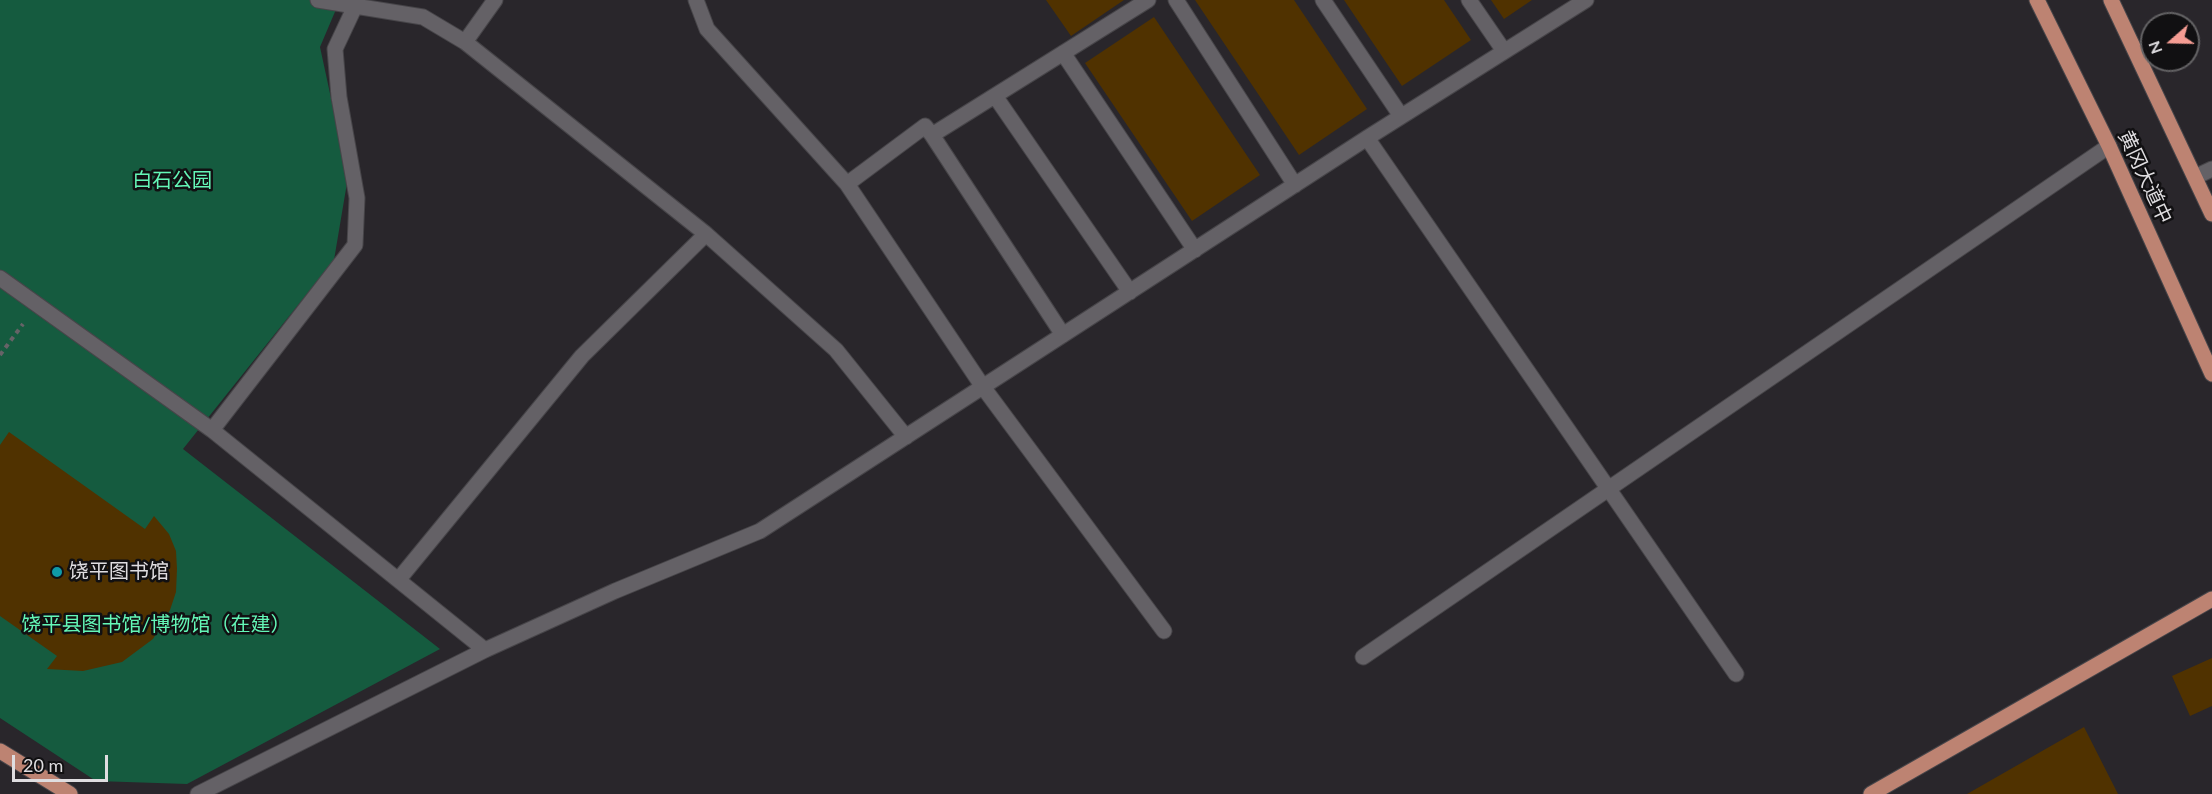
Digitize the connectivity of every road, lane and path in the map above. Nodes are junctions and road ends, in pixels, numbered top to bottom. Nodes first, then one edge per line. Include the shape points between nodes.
1 (318, 0) edge
2 (495, 0) edge
3 (696, 0) edge
4 (1148, 0) edge
5 (1176, 0) edge
6 (1323, 0) edge
7 (1469, 0) edge
8 (1586, 0) edge
9 (2037, 0) edge
10 (2111, 0) edge
11 (357, 2) edge
12 (465, 42) junction
13 (1504, 51) junction
14 (1063, 53) junction
15 (995, 96) junction
16 (1401, 116) junction
17 (932, 135) junction
18 (1367, 138) junction
19 (2109, 146) junction
20 (2212, 169) edge
21 (2195, 177) junction
22 (847, 184) junction
23 (1295, 185) junction
24 (2212, 213) edge
25 (706, 234) junction
26 (1195, 250) junction
27 (0, 278) edge
28 (1130, 292) junction
29 (37, 304) junction
30 (1063, 335) junction
31 (0, 355) edge
32 (2212, 374) edge
33 (983, 387) junction
34 (212, 430) junction
35 (906, 437) junction
36 (1610, 490) junction
37 (399, 579) junction
38 (2212, 599) edge
39 (1164, 631) dead end
40 (485, 650) junction
41 (1363, 657) dead end
42 (1736, 674) dead end
43 (0, 751) edge
44 (70, 794) edge
45 (198, 794) edge
46 (1870, 794) edge

1 - 11 street
2 - 12 street
3 - 22 street via 707,29
4 - 14 street
5 - 23 street
6 - 16 street
7 - 13 street
8 - 13 street
9 - 19 main road, 黄冈大道中
10 - 21 main road
11 - 12 street via 423,17
11 - 34 street via 335,49 339,97 357,198 355,245
12 - 25 street
13 - 16 street
14 - 15 street
14 - 26 street
15 - 17 street
15 - 28 street
16 - 18 street
17 - 22 street via 925,126
17 - 30 street
18 - 23 street
18 - 36 street
19 - 32 main road, 黄冈大道中
19 - 36 street
20 - 21 street
21 - 24 main road
22 - 33 street
23 - 26 street
25 - 35 street via 836,350
25 - 37 street via 582,356
26 - 28 street
27 - 29 street
28 - 30 street
29 - 31 path
29 - 34 street
30 - 33 street
33 - 35 street
33 - 39 street
34 - 37 street
35 - 40 street via 760,531
36 - 41 street
36 - 42 street
37 - 40 street
38 - 46 main road
40 - 45 street
43 - 44 main road

